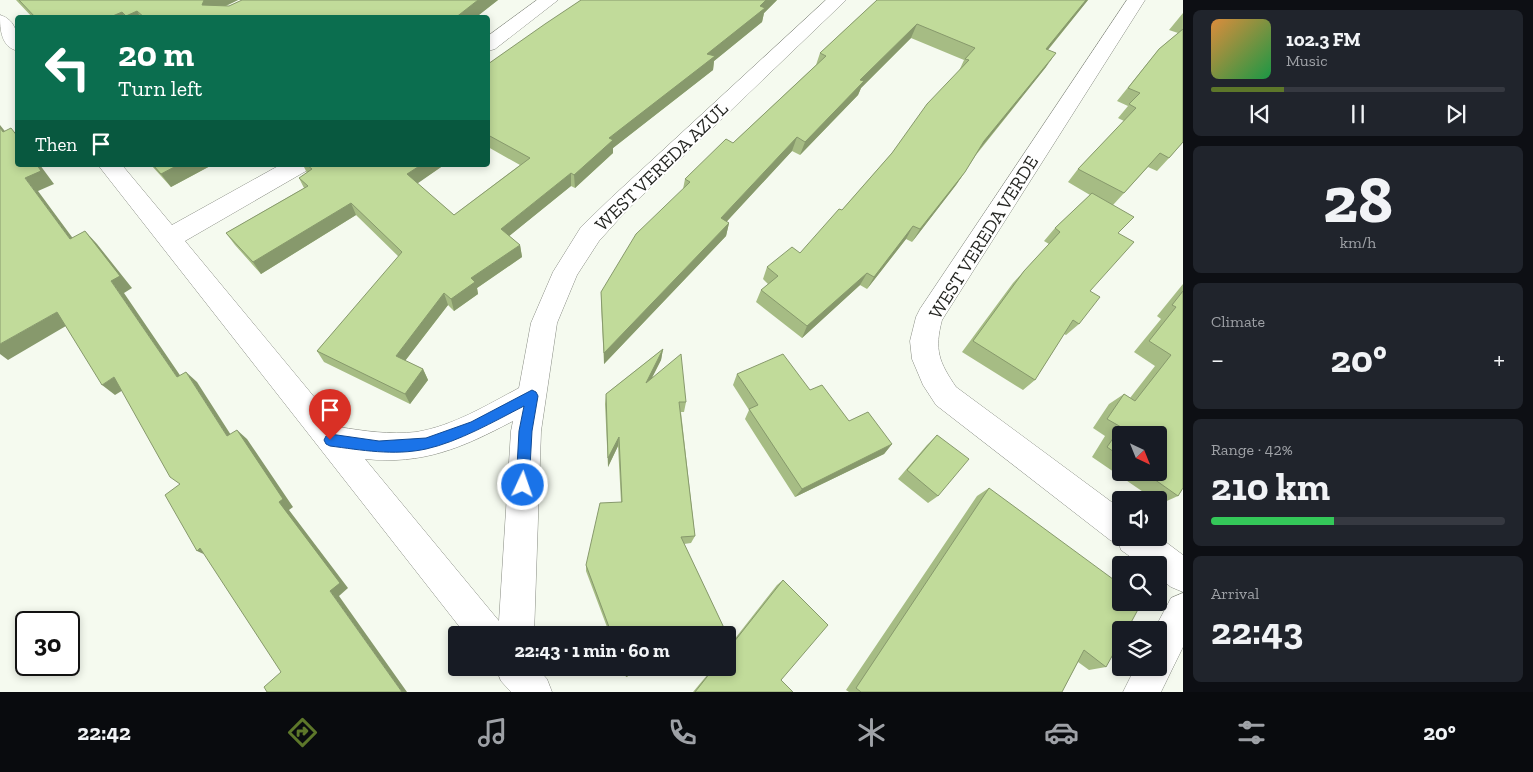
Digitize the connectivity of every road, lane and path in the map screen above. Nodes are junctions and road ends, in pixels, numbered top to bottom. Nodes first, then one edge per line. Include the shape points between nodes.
1 (549, 0) edge
2 (837, 0) edge
3 (1136, 0) edge
4 (0, 21) edge
5 (15, 42) edge
6 (490, 44) edge
7 (111, 167) edge
8 (294, 167) edge
9 (168, 239) junction
10 (532, 396) junction
11 (330, 440) junction
12 (1112, 522) edge
13 (1144, 546) edge
14 (1183, 575) edge
15 (1183, 610) edge
16 (481, 626) edge
17 (516, 626) edge
18 (1167, 641) edge
19 (521, 676) edge
20 (1150, 676) edge
21 (534, 692) edge
22 (1141, 692) edge

1 - 6 street
2 - 10 street, WEST VEREDA AZUL via 618,204 590,234 566,272 544,323
3 - 12 street, WEST VEREDA VERDE via 929,317 923,353 930,373 946,396
4 - 5 street
7 - 9 street
8 - 9 street
9 - 11 street
10 - 11 street via 475,426 426,444 379,447
10 - 17 street, WEST VEREDA AZUL via 526,431
11 - 16 street
13 - 14 street
15 - 18 street
19 - 21 street
20 - 22 street

